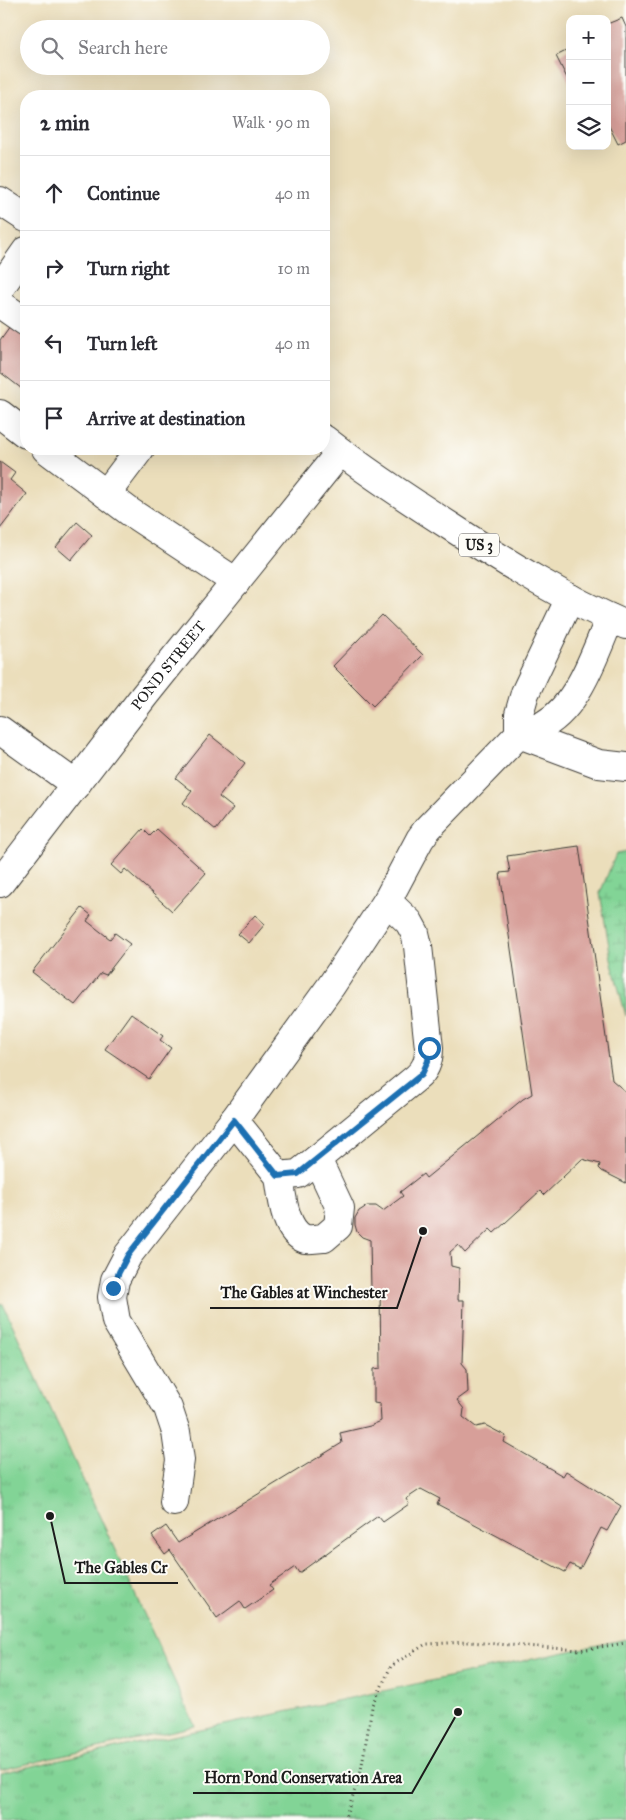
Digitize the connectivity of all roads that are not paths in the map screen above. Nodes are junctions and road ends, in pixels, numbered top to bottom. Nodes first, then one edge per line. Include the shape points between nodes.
1 (0, 201) edge
2 (20, 214) edge
3 (20, 260) edge
4 (0, 288) edge
5 (0, 304) edge
6 (20, 318) edge
7 (0, 414) edge
8 (20, 429) edge
9 (332, 446) edge
10 (54, 455) edge
11 (135, 455) edge
12 (326, 455) edge
13 (106, 494) junction
14 (236, 582) junction
15 (570, 598) junction
16 (618, 621) edge
17 (0, 730) edge
18 (520, 734) junction
19 (626, 768) edge
20 (76, 785) junction
21 (0, 883) edge
22 (387, 901) junction
23 (234, 1120) junction
24 (317, 1159) junction
25 (278, 1176) junction
26 (174, 1502) dead end

1 - 2 main road
3 - 4 main road
5 - 6 main road
7 - 8 main road
9 - 15 main road, US 3 via 470,540
10 - 13 main road
11 - 13 main road
12 - 14 main road, POND STREET
13 - 14 main road
14 - 20 main road, POND STREET
15 - 16 main road, US 3
15 - 18 main road via 525,693 519,714
16 - 18 main road via 562,710 544,725
17 - 20 main road
18 - 19 main road via 598,764
18 - 22 main road via 428,828
20 - 21 main road, POND STREET
22 - 23 main road via 331,986
22 - 24 main road via 409,922 417,939 428,1061 416,1078
23 - 25 main road
23 - 26 main road via 128,1255 113,1288 116,1321 168,1408 176,1432 180,1460
24 - 25 main road via 298,1174
24 - 25 main road via 340,1208 338,1226 324,1238 305,1239 294,1230 286,1215

